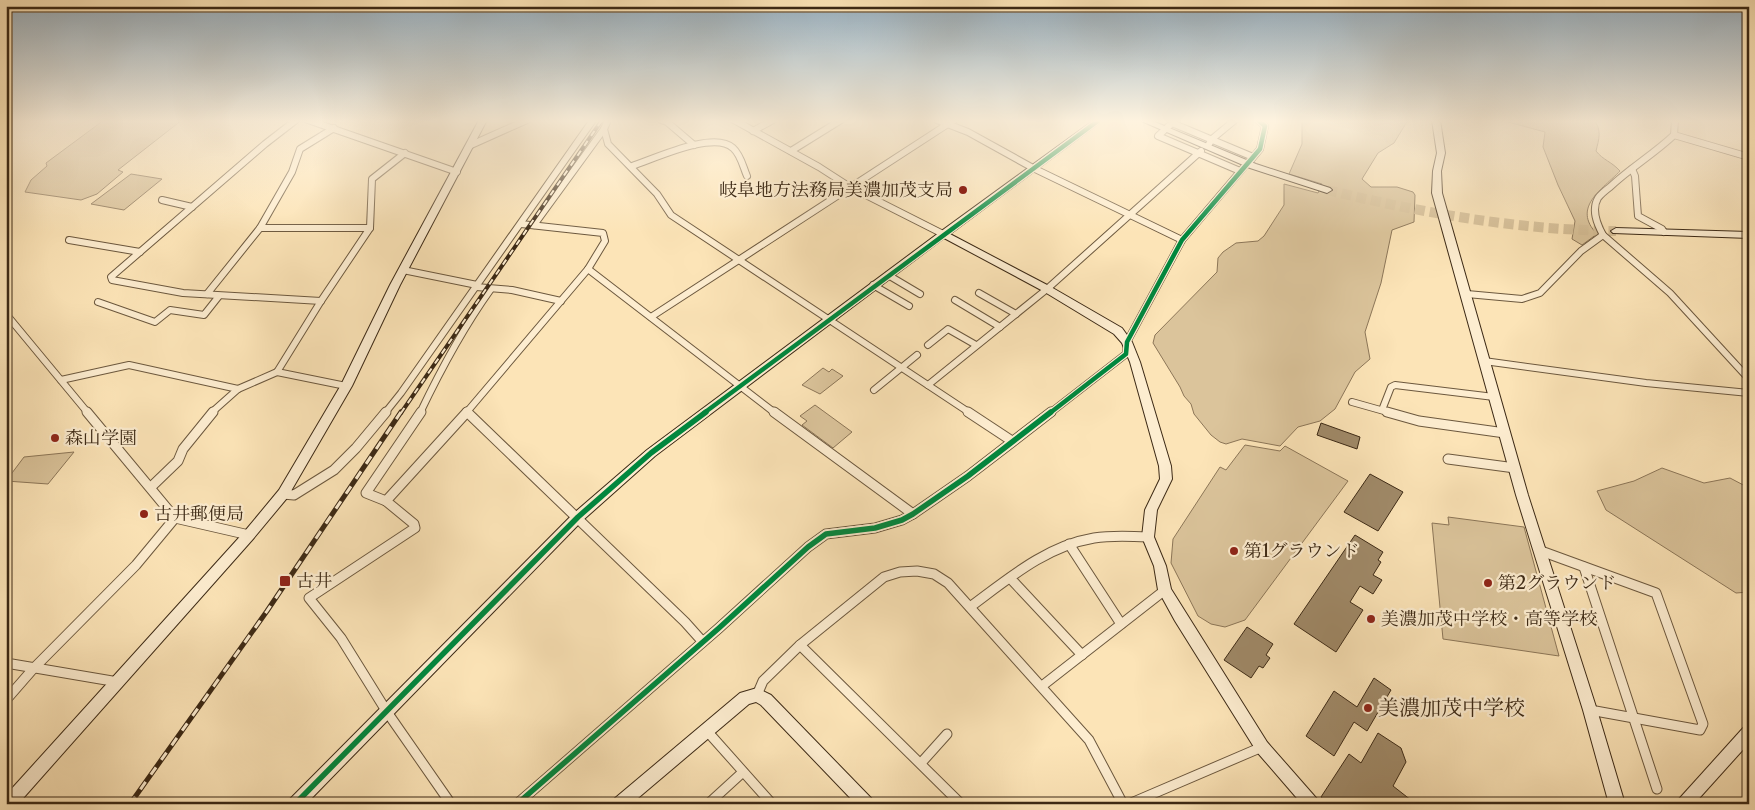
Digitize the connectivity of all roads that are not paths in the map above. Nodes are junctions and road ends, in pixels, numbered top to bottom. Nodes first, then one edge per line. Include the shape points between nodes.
1 (249, 158) edge
2 (297, 158) edge
3 (399, 158) edge
4 (418, 158) edge
5 (465, 158) edge
6 (567, 158) edge
7 (582, 158) edge
8 (623, 158) edge
9 (656, 158) edge
10 (739, 158) edge
11 (802, 158) edge
12 (894, 158) edge
13 (1015, 158) edge
14 (1047, 158) edge
15 (1193, 158) edge
16 (1214, 158) edge
17 (1233, 158) edge
18 (1440, 158) edge
19 (1646, 158) edge
20 (632, 166) junction
21 (1033, 168) junction
22 (1632, 170) junction
23 (457, 172) junction
24 (747, 176) dead end
25 (850, 187) junction
26 (1327, 190) tunnel mouth
27 (162, 200) dead end
28 (192, 207) junction
29 (1130, 214) junction
30 (521, 224) junction
31 (534, 225) junction
32 (260, 228) junction
33 (370, 228) junction
34 (1616, 232) tunnel mouth
35 (1664, 232) junction
36 (943, 234) junction
37 (1749, 235) edge
38 (1603, 236) junction
39 (69, 240) dead end
40 (1182, 240) junction
41 (140, 252) junction
42 (739, 261) junction
43 (588, 269) junction
44 (403, 270) junction
45 (888, 275) junction
46 (476, 286) junction
47 (873, 286) junction
48 (490, 289) junction
49 (1046, 289) junction
50 (979, 293) dead end
51 (207, 294) junction
52 (920, 294) dead end
53 (1467, 294) junction
54 (219, 296) junction
55 (955, 300) dead end
56 (321, 301) junction
57 (561, 301) junction
58 (98, 302) dead end
59 (909, 306) dead end
60 (6, 314) edge
61 (1016, 314) junction
62 (651, 317) junction
63 (828, 319) junction
64 (1000, 327) junction
65 (1127, 342) junction
66 (928, 345) dead end
67 (976, 345) junction
68 (917, 355) dead end
69 (1484, 361) junction
70 (902, 367) junction
71 (278, 372) junction
72 (1749, 379) edge
73 (61, 380) junction
74 (928, 385) junction
75 (346, 386) junction
76 (739, 386) junction
77 (238, 389) junction
78 (874, 390) dead end
79 (1749, 393) edge
80 (1494, 397) junction
81 (1352, 402) dead end
82 (1382, 410) junction
83 (467, 412) junction
84 (1504, 433) junction
85 (1012, 441) junction
86 (1448, 459) dead end
87 (1515, 468) junction
88 (151, 487) junction
89 (283, 494) junction
90 (386, 501) junction
91 (914, 514) junction
92 (578, 517) junction
93 (175, 518) junction
94 (250, 535) junction
95 (1148, 537) junction
96 (1069, 544) junction
97 (1541, 551) junction
98 (1584, 567) junction
99 (1010, 578) junction
100 (1165, 590) junction
101 (970, 607) junction
102 (1120, 624) junction
103 (702, 642) junction
104 (800, 645) junction
105 (1082, 655) junction
106 (6, 663) edge
107 (33, 670) junction
108 (118, 682) junction
109 (1042, 686) junction
110 (757, 695) junction
111 (6, 700) edge
112 (1590, 710) junction
113 (387, 712) junction
114 (1634, 718) junction
115 (706, 731) junction
116 (1749, 732) edge
117 (947, 734) dead end
118 (1262, 747) junction
119 (921, 763) junction
120 (743, 772) junction
121 (1657, 789) dead end
122 (8, 804) edge
123 (294, 804) edge
124 (451, 804) edge
125 (517, 804) edge
126 (620, 804) edge
127 (708, 804) edge
128 (772, 804) edge
129 (867, 804) edge
130 (961, 804) edge
131 (1123, 804) edge
132 (1129, 804) edge
133 (1312, 804) edge
134 (1617, 804) edge
135 (1684, 804) edge

1 - 28 street
2 - 32 street
3 - 33 street via 372,179
4 - 23 street
5 - 23 street
6 - 30 street
7 - 31 street
8 - 20 street
9 - 20 street
10 - 24 street
11 - 25 street
12 - 25 street
13 - 21 street
14 - 21 street
15 - 29 street
16 - 40 street via 1242,169
17 - 26 street
18 - 53 street via 1436,193
19 - 22 street
20 - 42 street via 671,215
21 - 29 street
21 - 36 street
22 - 35 street via 1638,216
22 - 38 street via 1598,198 1594,209
23 - 44 street
25 - 36 street
25 - 42 street
27 - 28 street
28 - 41 street
29 - 40 street
29 - 49 street
30 - 31 street
30 - 46 street
31 - 43 street via 603,233 605,241
32 - 33 street
32 - 51 street
33 - 56 street
34 - 35 street
35 - 37 street
36 - 45 street
36 - 49 street
38 - 53 street via 1581,251 1540,293 1522,299
38 - 72 street via 1670,293
39 - 41 street
40 - 65 street
41 - 51 street via 111,277 112,280 183,293
42 - 62 street
42 - 63 street
43 - 57 street
43 - 62 street
44 - 46 street
44 - 75 street
45 - 47 street
45 - 52 street
46 - 48 street
46 - 89 street via 401,394 356,448 334,470 294,495
47 - 59 street
47 - 63 street
48 - 57 street via 512,290
48 - 90 street via 446,359 418,415 366,493
49 - 61 street
49 - 65 street via 1110,326
50 - 61 street
51 - 54 street
53 - 69 street
54 - 56 street
54 - 58 street via 204,315 170,310 155,322
55 - 64 street
56 - 71 street
57 - 83 street
60 - 73 street
61 - 64 street
62 - 76 street
63 - 70 street
63 - 76 street
64 - 67 street
65 - 85 street via 1126,354
65 - 95 street via 1165,466 1166,479 1151,510
66 - 67 street via 948,328
67 - 74 street
68 - 70 street
69 - 79 street
69 - 80 street
70 - 74 street
70 - 78 street
71 - 75 street
71 - 77 street
73 - 77 street via 129,365
73 - 88 street
74 - 85 street
75 - 89 street
76 - 91 street
76 - 92 street via 651,453
77 - 88 street via 206,418 178,461
80 - 82 street via 1395,384
80 - 84 street
81 - 82 street
82 - 84 street via 1419,421
83 - 90 street
83 - 92 street
84 - 87 street
85 - 91 street
86 - 87 street
87 - 97 street
88 - 93 street
89 - 94 street
90 - 113 street via 415,528 309,598 341,638
91 - 103 street via 875,528 826,534
92 - 103 street
92 - 113 street
93 - 94 street
93 - 107 street via 136,565
94 - 108 street
95 - 96 street via 1100,536
95 - 100 street via 1160,566
96 - 99 street via 1035,560
96 - 102 street
97 - 98 street
97 - 112 street
98 - 114 street
98 - 114 street via 1656,593 1703,724 1700,730
99 - 101 street
99 - 105 street
100 - 102 street
100 - 118 street
101 - 104 street via 944,579 934,574 897,571 884,577
101 - 109 street
102 - 105 street
103 - 125 street
104 - 110 street via 763,681
104 - 119 street
105 - 109 street
106 - 107 street
107 - 108 street
107 - 111 street
108 - 122 street
109 - 131 street via 1088,740
110 - 115 street via 745,698
110 - 129 street via 766,700
112 - 114 street
112 - 134 street
113 - 123 street
113 - 124 street
114 - 121 street
115 - 120 street
115 - 126 street
116 - 135 street
117 - 119 street
118 - 132 street
118 - 133 street
119 - 130 street
120 - 127 street
120 - 128 street

